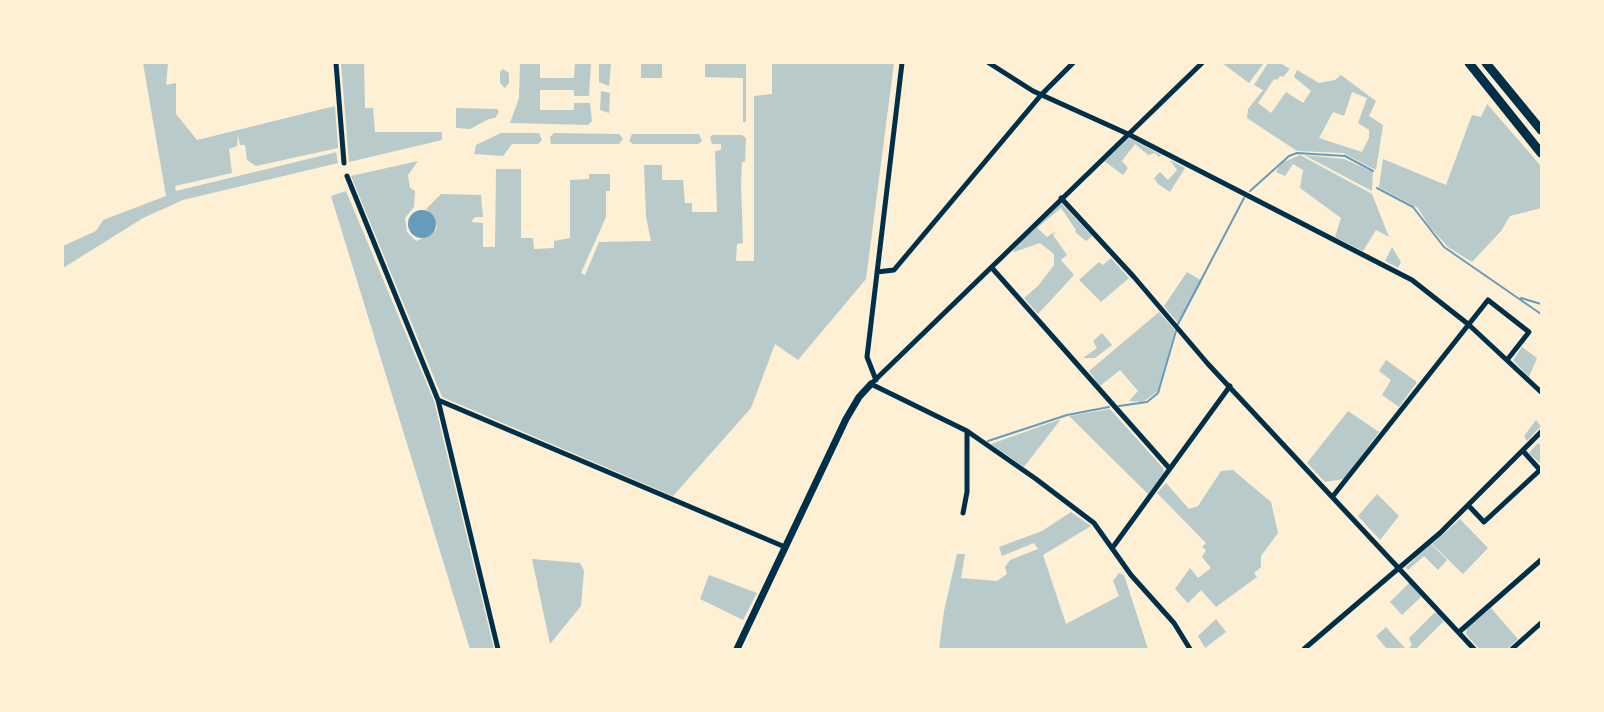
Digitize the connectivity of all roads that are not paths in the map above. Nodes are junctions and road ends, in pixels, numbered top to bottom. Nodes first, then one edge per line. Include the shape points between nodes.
1 (336, 63) edge
2 (902, 63) edge
3 (989, 63) edge
4 (1073, 63) edge
5 (1202, 63) edge
6 (1469, 63) edge
7 (1486, 63) edge
8 (1041, 95) junction
9 (1541, 130) edge
10 (1128, 134) junction
11 (1541, 153) edge
12 (344, 163) dead end
13 (347, 176) dead end
14 (1061, 198) junction
15 (992, 268) junction
16 (877, 272) junction
17 (1468, 324) junction
18 (1507, 360) junction
19 (874, 382) junction
20 (1230, 386) junction
21 (1541, 392) edge
22 (438, 400) junction
23 (967, 431) junction
24 (1541, 432) edge
25 (1523, 451) junction
26 (1170, 469) junction
27 (1334, 496) junction
28 (1468, 506) junction
29 (963, 513) dead end
30 (785, 547) junction
31 (1113, 547) junction
32 (1541, 560) edge
33 (1400, 567) junction
34 (1541, 623) edge
35 (1459, 632) junction
36 (498, 649) edge
37 (737, 649) edge
38 (1190, 649) edge
39 (1304, 649) edge
40 (1474, 649) edge
41 (1512, 649) edge

1 - 12 street
2 - 16 street
3 - 8 street
4 - 8 street
5 - 10 street
6 - 11 highway
7 - 9 highway
8 - 10 street
8 - 16 street via 894,270
10 - 14 street
10 - 17 street via 1412,280
13 - 22 street
14 - 15 street
14 - 20 street
15 - 19 street
15 - 26 street
16 - 19 street via 867,357
17 - 18 street
17 - 18 street via 1488,300 1529,332
17 - 27 street
18 - 21 street
19 - 23 street
19 - 30 street via 846,418
20 - 26 street
20 - 27 street
22 - 30 street
22 - 36 street
23 - 29 street
23 - 31 street via 1074,507 1094,523
24 - 25 street
25 - 28 street
25 - 28 street via 1540,470 1484,522
26 - 31 street
27 - 33 street
28 - 33 street
30 - 37 street
31 - 38 street
32 - 35 street
33 - 35 street
33 - 39 street
34 - 41 street
35 - 40 street

